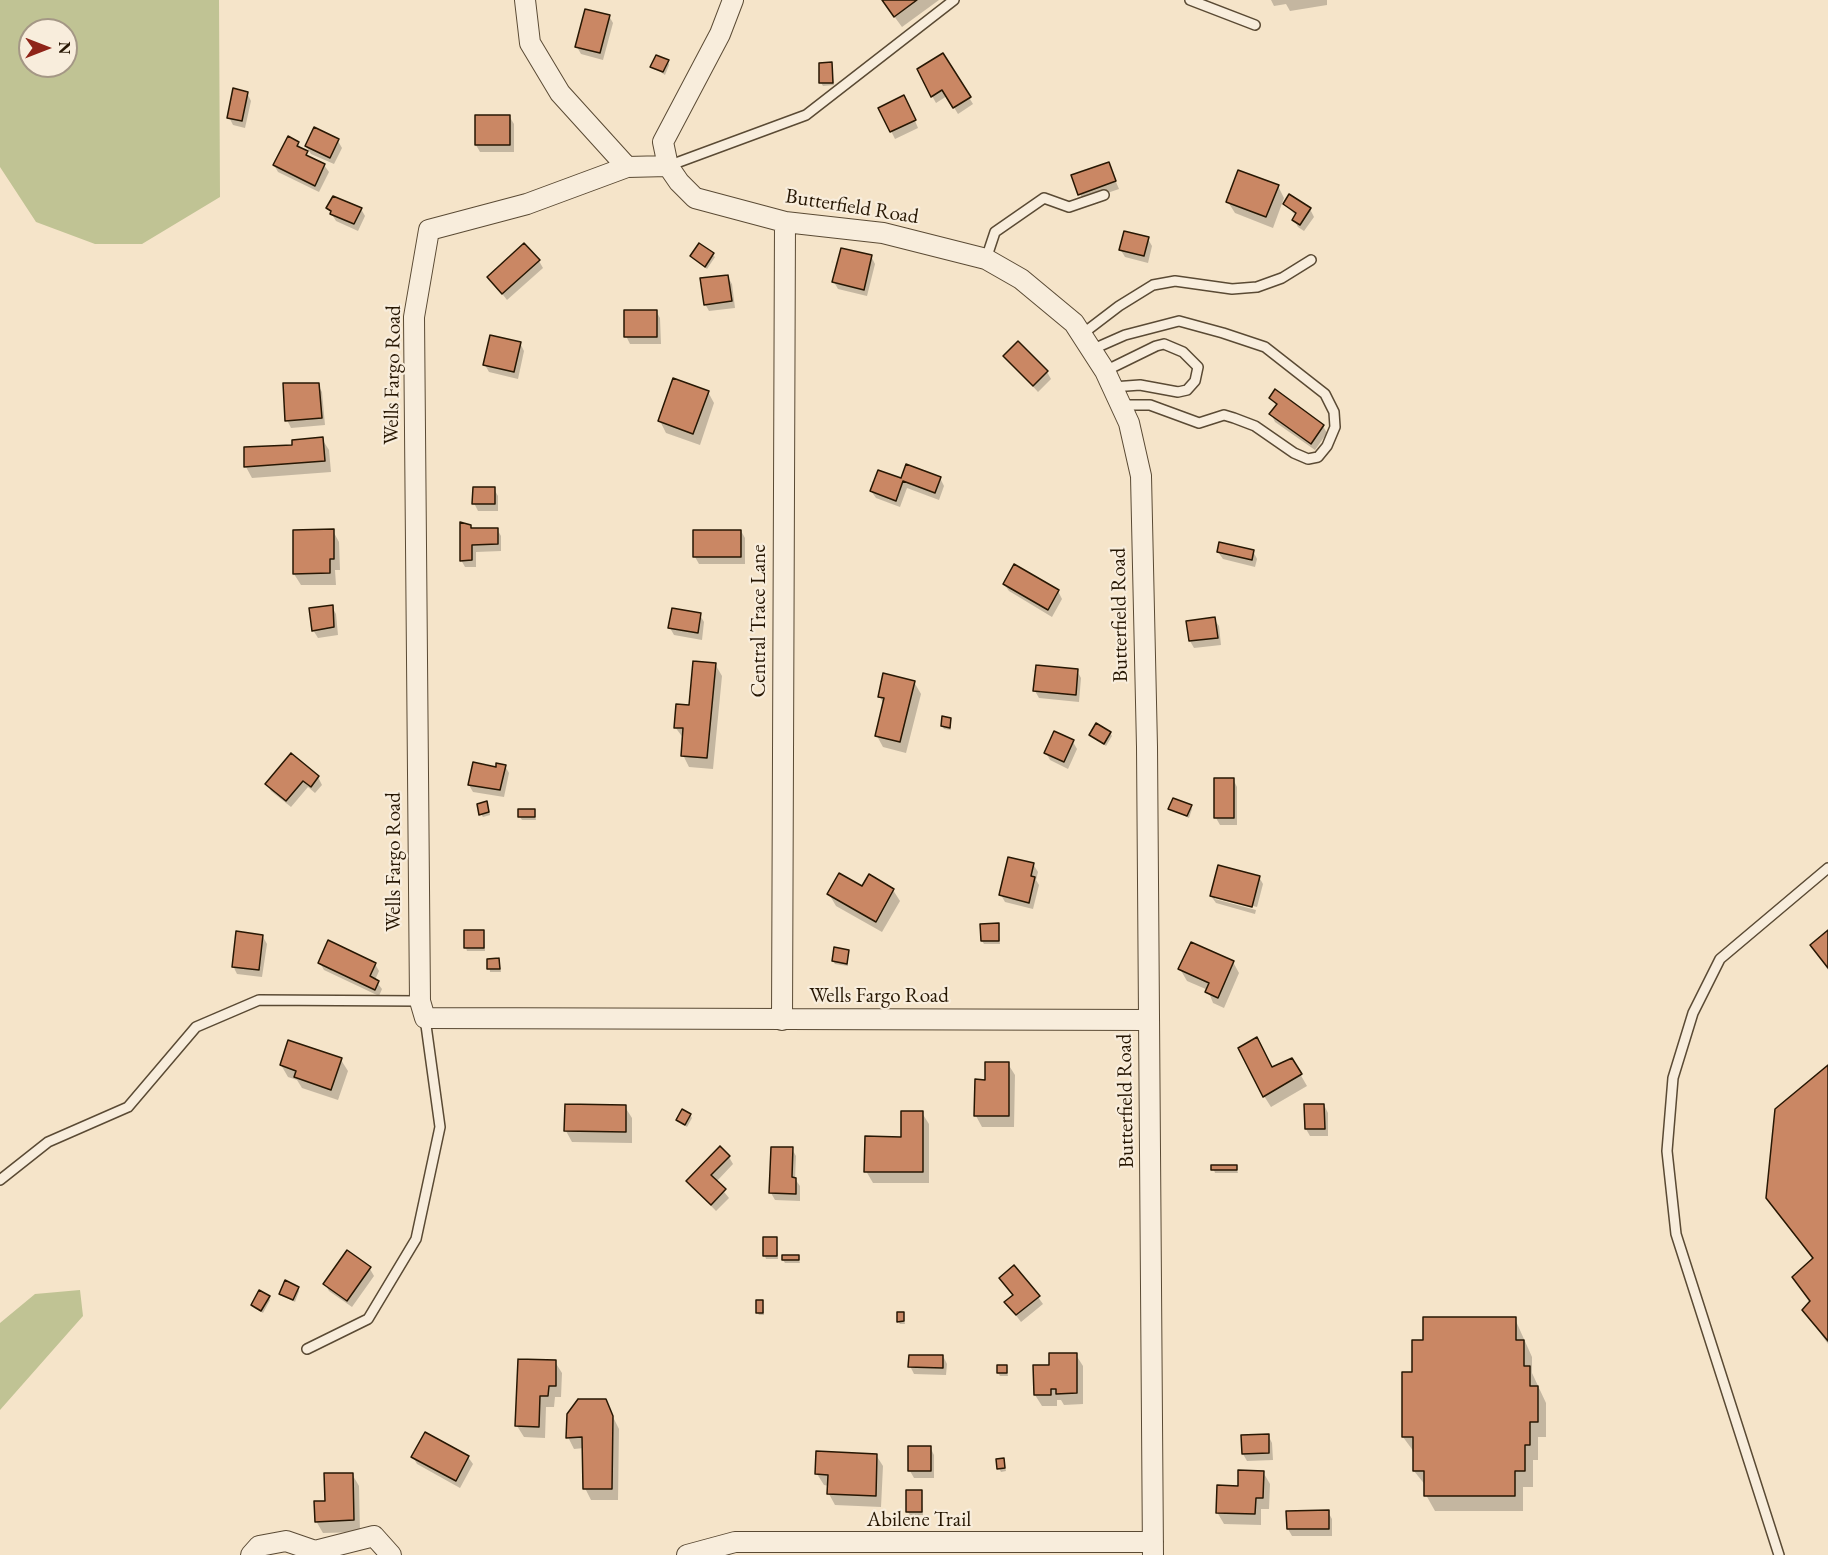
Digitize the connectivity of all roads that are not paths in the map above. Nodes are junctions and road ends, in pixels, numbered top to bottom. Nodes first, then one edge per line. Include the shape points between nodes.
1 (525, 0) edge
2 (733, 0) edge
3 (954, 0) edge
4 (1190, 0) edge
5 (1255, 25) dead end
6 (668, 166) junction
7 (627, 167) junction
8 (1104, 195) dead end
9 (785, 222) junction
10 (986, 259) junction
11 (1311, 260) dead end
12 (1086, 343) junction
13 (1113, 388) junction
14 (1828, 868) edge
15 (422, 1010) junction
16 (782, 1020) junction
17 (1149, 1020) junction
18 (0, 1180) edge
19 (307, 1348) dead end
20 (1153, 1549) edge
21 (315, 1553) edge
22 (251, 1555) edge
23 (391, 1555) edge
24 (687, 1555) edge
25 (1779, 1555) edge

1 - 7 street via 530,43 560,93
2 - 6 street via 720,34 663,142
3 - 6 lane via 806,115
4 - 5 lane
6 - 7 street, Wells Fargo Road
6 - 9 street, Butterfield Road via 695,198
7 - 15 street, Wells Fargo Road via 527,204 429,230 414,317
8 - 10 lane via 1069,207 1044,198 995,232
9 - 10 street, Butterfield Road via 883,233
9 - 16 street, Central Trace Lane
10 - 12 street, Butterfield Road via 1021,279 1074,323
11 - 12 lane via 1282,278 1257,287 1232,289 1175,281 1153,285 1119,306
12 - 13 street, Butterfield Road
12 - 13 lane via 1179,321 1223,333 1264,347 1325,394 1334,412 1335,428 1318,457 1308,459 1234,417 1224,415 1199,423
13 - 13 lane via 1156,346 1164,344 1183,352 1198,367 1187,390 1140,385
13 - 17 street, Butterfield Road via 1129,423 1141,476
14 - 25 lane via 1720,959 1693,1013 1673,1078 1667,1150 1676,1234
15 - 16 street, Wells Fargo Road
15 - 18 lane via 259,1000 196,1027 128,1107 48,1142
15 - 19 lane via 440,1127 416,1239 368,1319
16 - 17 street, Wells Fargo Road
17 - 20 street, Butterfield Road
20 - 24 street, Abilene Trail via 735,1542
21 - 22 street via 286,1541 259,1546
21 - 23 street via 374,1536

